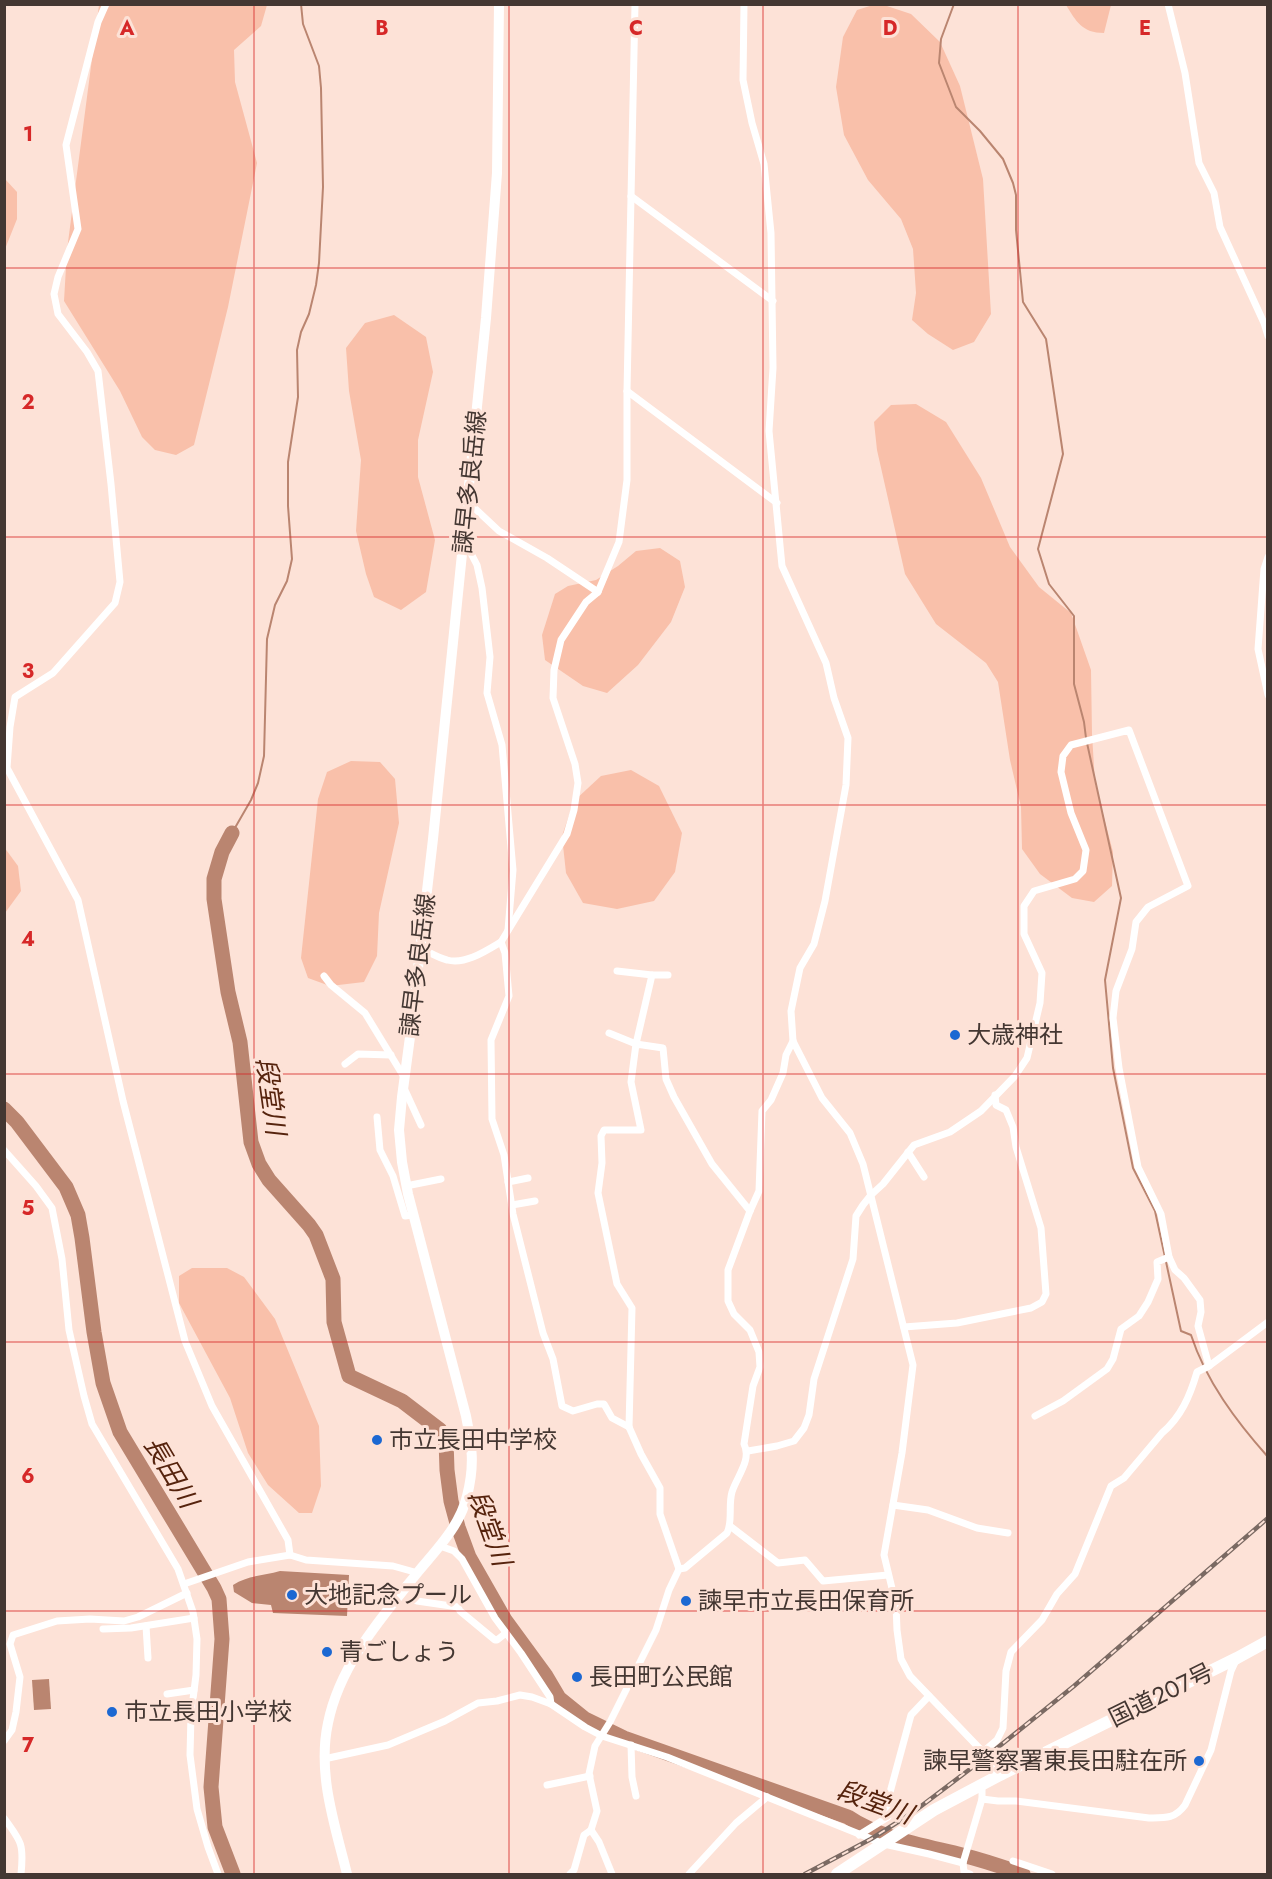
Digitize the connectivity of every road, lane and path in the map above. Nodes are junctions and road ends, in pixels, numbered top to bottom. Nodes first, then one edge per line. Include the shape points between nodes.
1 (106, 4) edge
2 (499, 4) edge
3 (635, 4) edge
4 (744, 4) edge
5 (1168, 4) edge
6 (631, 196) junction
7 (773, 301) junction
8 (1268, 336) edge
9 (627, 391) junction
10 (468, 502) junction
11 (777, 503) junction
12 (464, 539) junction
13 (1268, 557) edge
14 (598, 592) junction
15 (1268, 695) edge
16 (508, 932) junction
17 (501, 942) junction
18 (420, 948) junction
19 (617, 971) dead end
20 (652, 975) junction
21 (668, 975) dead end
22 (324, 976) dead end
23 (609, 1034) dead end
24 (793, 1041) junction
25 (636, 1044) junction
26 (391, 1055) junction
27 (345, 1064) dead end
28 (404, 1081) junction
29 (995, 1095) junction
30 (377, 1118) dead end
31 (421, 1125) dead end
32 (4, 1150) edge
33 (908, 1152) junction
34 (924, 1177) dead end
35 (528, 1178) dead end
36 (441, 1179) dead end
37 (508, 1182) junction
38 (406, 1186) junction
39 (871, 1195) junction
40 (535, 1201) dead end
41 (512, 1205) junction
42 (750, 1211) junction
43 (413, 1215) junction
44 (1168, 1258) junction
45 (1268, 1322) edge
46 (904, 1327) junction
47 (1209, 1366) junction
48 (1035, 1416) dead end
49 (629, 1427) junction
50 (748, 1451) junction
51 (893, 1506) junction
52 (730, 1527) junction
53 (1008, 1533) dead end
54 (443, 1542) junction
55 (290, 1555) junction
56 (679, 1569) junction
57 (418, 1573) junction
58 (888, 1575) junction
59 (188, 1583) junction
60 (187, 1593) junction
61 (417, 1601) dead end
62 (194, 1618) junction
63 (146, 1626) junction
64 (103, 1629) dead end
65 (506, 1633) junction
66 (1268, 1641) edge
67 (148, 1658) dead end
68 (1237, 1658) junction
69 (194, 1690) junction
70 (167, 1694) dead end
71 (929, 1696) junction
72 (551, 1704) junction
73 (602, 1736) junction
74 (4, 1741) edge
75 (631, 1745) junction
76 (982, 1752) junction
77 (324, 1759) junction
78 (1000, 1775) junction
79 (590, 1776) junction
80 (982, 1784) junction
81 (547, 1785) dead end
82 (636, 1796) dead end
83 (767, 1797) junction
84 (982, 1798) junction
85 (4, 1818) edge
86 (591, 1830) junction
87 (859, 1835) junction
88 (886, 1843) junction
89 (1012, 1861) dead end
90 (963, 1863) junction
91 (21, 1875) edge
92 (218, 1875) edge
93 (347, 1875) edge
94 (570, 1875) edge
95 (612, 1875) edge
96 (689, 1875) edge
97 (837, 1875) edge
98 (970, 1875) edge
99 (1052, 1875) edge

1 - 55 street via 66,145 78,229 54,294 58,314 98,370 120,582 115,603 53,673 15,697 7,768 78,900 123,1101 185,1341 212,1406 288,1540
2 - 10 main road, 諫早多良岳線 via 495,221
3 - 6 street
4 - 7 street via 743,80 764,164
5 - 8 street via 1185,73 1199,163 1214,193 1220,226
6 - 7 street
6 - 9 street
7 - 11 street via 769,431
9 - 11 street
9 - 14 street via 627,480 619,542
10 - 12 main road, 諫早多良岳線
10 - 14 street via 499,531
11 - 24 street via 782,566 826,663 848,738 846,785 825,901 814,944 800,968 790,1011
12 - 16 street via 477,565 482,588 490,657 487,693 502,745 513,870
12 - 18 main road, 諫早多良岳線
13 - 15 street via 1258,649
14 - 16 street via 586,602 561,640 554,670 553,698 578,783 574,810 567,834
16 - 17 street
17 - 18 street via 465,960 448,961
17 - 37 street via 509,996 491,1040 491,1086 492,1119
18 - 28 main road, 諫早多良岳線
19 - 20 street
20 - 21 street
20 - 25 street
22 - 26 street via 364,1013
23 - 25 street
24 - 39 street via 822,1098 850,1133
24 - 42 street via 783,1073 762,1111 759,1191
25 - 42 street via 663,1048 666,1079 674,1097 712,1164
25 - 49 street via 632,1082 641,1130 604,1130 598,1193 617,1284 632,1308
26 - 27 street via 358,1054
26 - 28 street
28 - 31 street
28 - 38 main road, 諫早多良岳線 via 399,1130
29 - 33 street via 981,1111 950,1132 914,1145
29 - 44 street via 1027,1058 1040,1003 1042,973 1024,934 1024,906 1034,891 1075,879 1083,871 1086,850 1060,772 1063,756 1071,745 1129,730 1188,886 1148,908 1136,922 1132,949 1116,991 1113,1018 1138,1167 1161,1214
29 - 46 street via 996,1105 1006,1110 1014,1127 1016,1147 1041,1228 1046,1294 1042,1302 1031,1308 957,1323
30 - 43 street via 380,1150 405,1216
32 - 59 street via 52,1208 69,1330 92,1424
33 - 34 street
33 - 39 street
35 - 37 street
36 - 38 street
37 - 41 street
38 - 43 main road, 諫早多良岳線
39 - 46 street
39 - 50 street via 856,1216 853,1259 814,1379 804,1428 794,1441
40 - 41 street
41 - 49 street via 562,1406 573,1411 604,1404 612,1418
42 - 50 street via 728,1270 728,1301 734,1314 750,1330 759,1352 760,1367 744,1444
43 - 54 main road, 諫早多良岳線 via 472,1447 467,1497 462,1513
44 - 47 street via 1200,1300 1198,1326
44 - 48 street via 1157,1262 1158,1279 1148,1302 1139,1316 1121,1329 1107,1369 1064,1401
45 - 47 street
46 - 51 street via 914,1365
47 - 76 street via 1197,1372 1188,1400 1169,1427 1124,1478 1111,1486 1075,1574 1042,1620 1011,1652 1003,1728 997,1740
49 - 56 street via 660,1488 660,1514
50 - 52 street via 732,1491
51 - 53 street via 928,1510 977,1528
51 - 58 street via 884,1555
52 - 56 street via 685,1568
52 - 58 street via 778,1563 805,1560 823,1581
54 - 57 main road, 諫早多良岳線
54 - 65 street via 462,1559
55 - 57 street via 306,1560 393,1566
55 - 59 street via 248,1562
56 - 73 street via 656,1630
57 - 77 main road, 諫早多良岳線 via 353,1659 328,1723
58 - 71 street via 896,1605 901,1659 910,1676
59 - 60 street
60 - 62 street
60 - 74 street via 124,1621 57,1622 13,1635 10,1644 20,1677 12,1730
61 - 65 street via 458,1607 495,1640
62 - 63 street
62 - 69 street
63 - 64 street
63 - 67 street
65 - 72 street
66 - 68 highway, 国道207号
68 - 78 highway, 国道207号
68 - 84 street via 1211,1750 1185,1805 1171,1818
69 - 70 street
69 - 92 street via 192,1778 197,1809
71 - 76 street
71 - 87 street via 911,1715 889,1796 888,1817
72 - 73 street
72 - 77 street via 520,1695 478,1703 388,1745
73 - 75 street
73 - 79 street via 595,1746
75 - 82 street
75 - 83 street
76 - 78 street
77 - 93 main road, 諫早多良岳線 via 326,1785
78 - 80 highway, 国道207号
79 - 81 street
79 - 86 street via 597,1811
80 - 84 street
80 - 88 highway, 国道207号
83 - 87 street
83 - 96 street via 736,1823
84 - 90 street
85 - 91 street via 23,1852
86 - 94 street via 584,1836
86 - 95 street
87 - 88 street
88 - 90 street
88 - 97 highway, 国道207号
89 - 99 street
90 - 98 street via 964,1872

